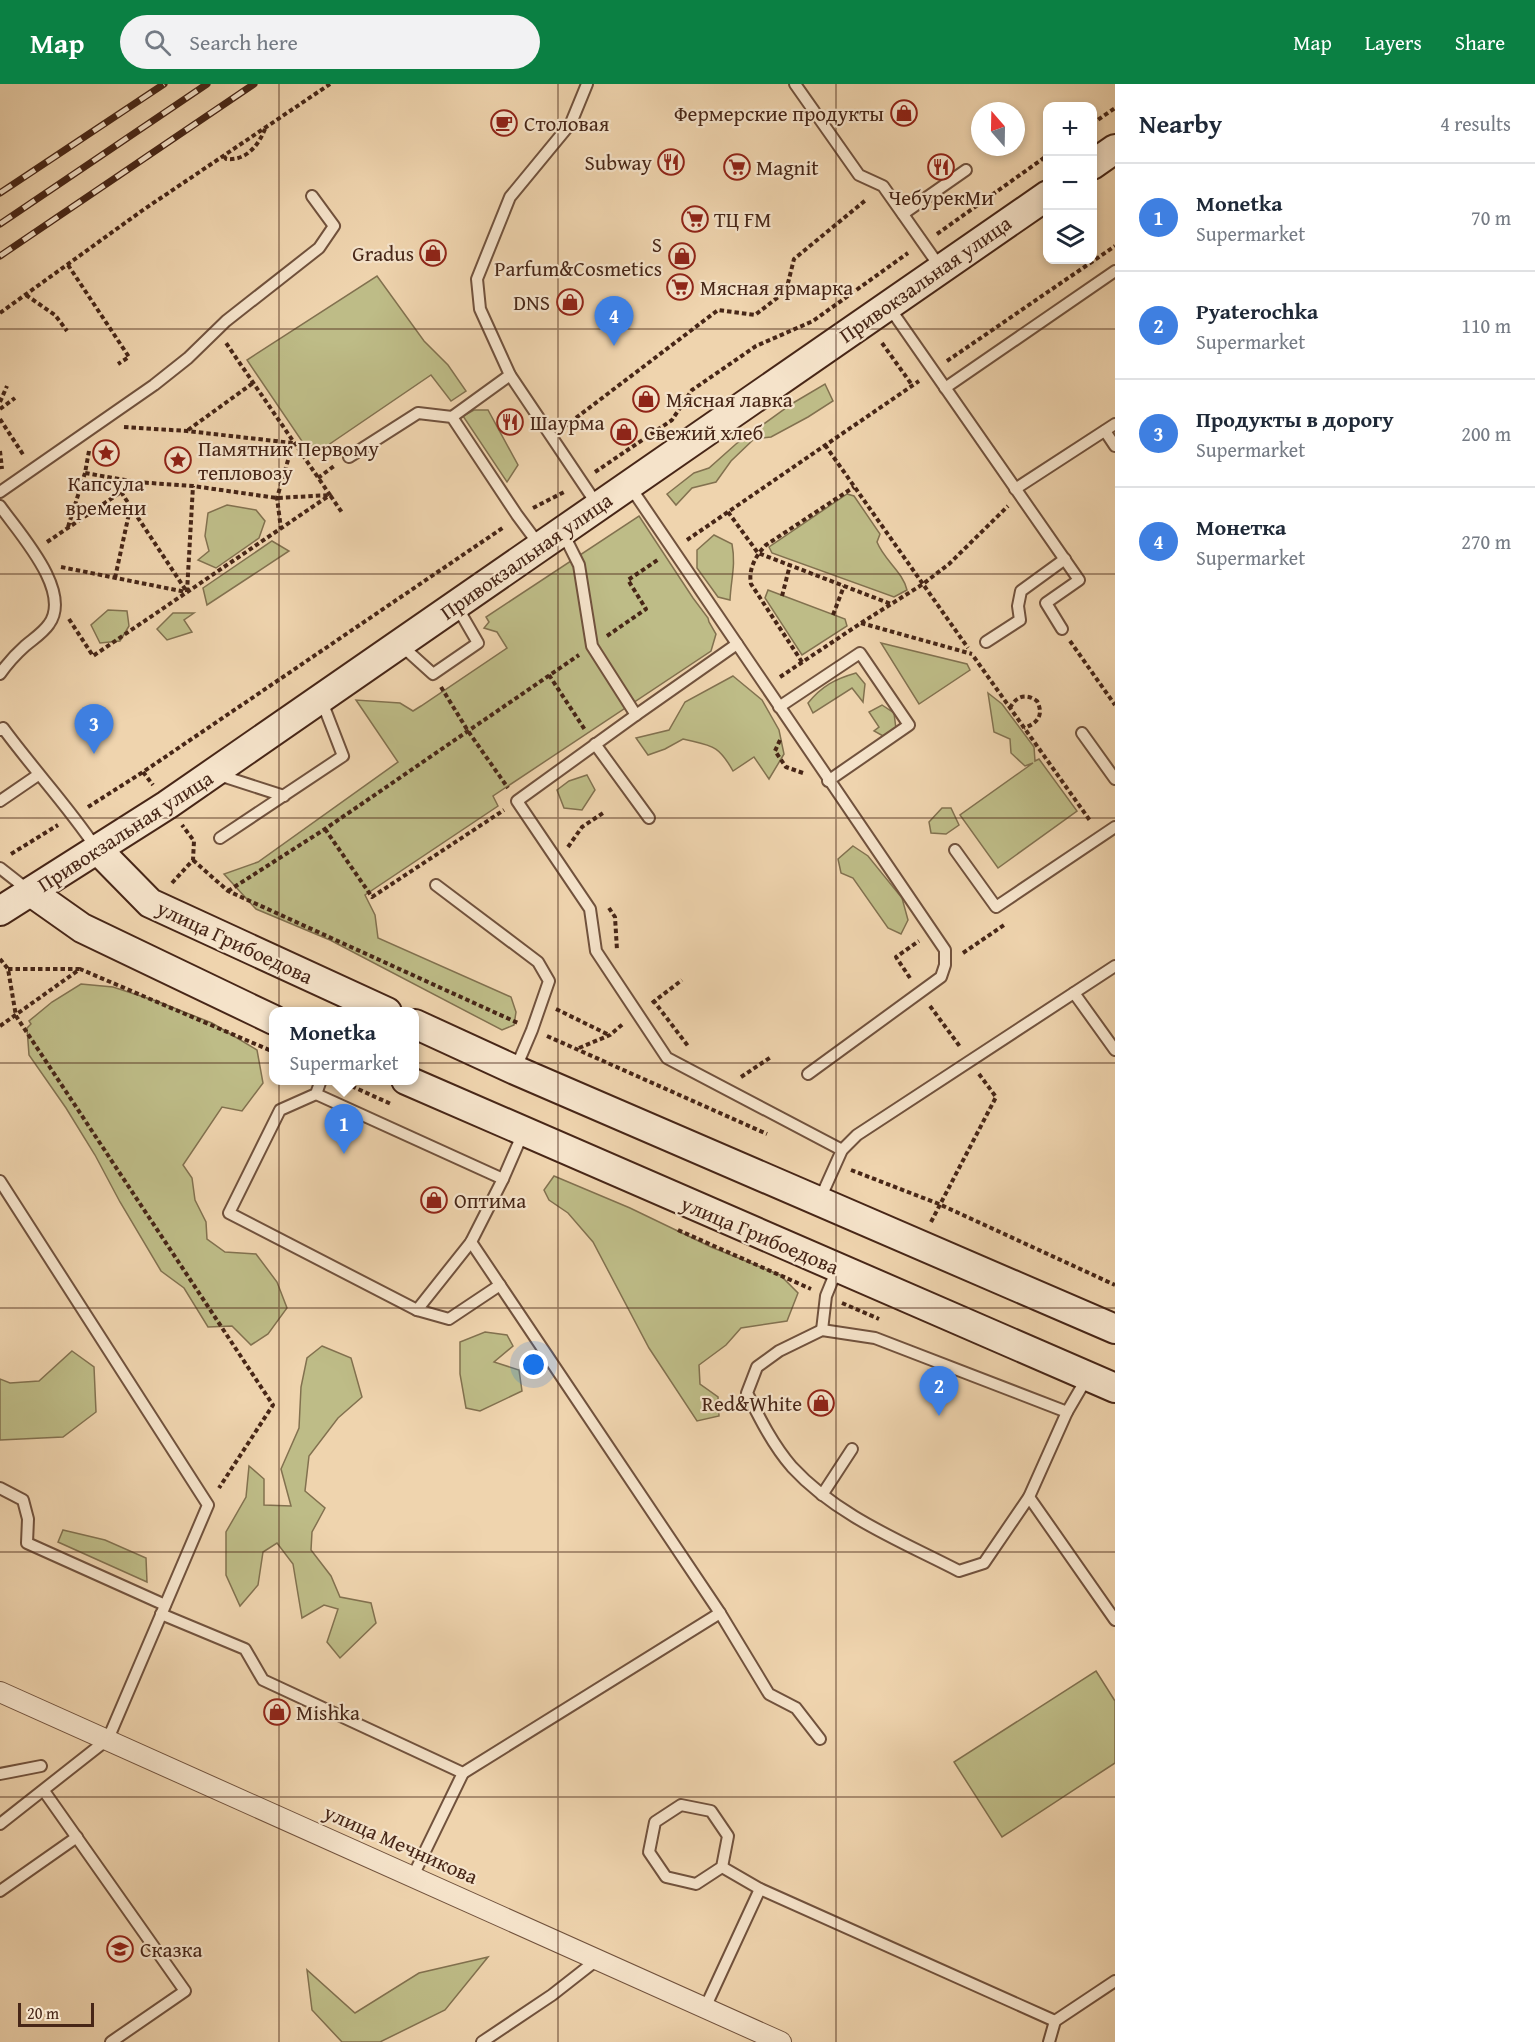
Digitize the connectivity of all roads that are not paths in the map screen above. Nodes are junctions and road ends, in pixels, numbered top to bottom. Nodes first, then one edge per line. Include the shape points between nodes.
1 (587, 84) edge
2 (795, 84) edge
3 (1115, 149) edge
4 (1097, 162) edge
5 (966, 170) dead end
6 (312, 196) dead end
7 (1043, 198) edge
8 (903, 214) junction
9 (940, 268) junction
10 (1115, 272) edge
11 (887, 305) junction
12 (510, 375) junction
13 (945, 388) junction
14 (452, 417) junction
15 (1115, 424) edge
16 (1104, 431) junction
17 (1115, 446) edge
18 (349, 457) dead end
19 (629, 484) junction
20 (0, 492) edge
21 (1017, 492) junction
22 (0, 506) edge
23 (598, 506) junction
24 (551, 539) junction
25 (1065, 559) junction
26 (456, 605) junction
27 (1062, 629) road end
28 (986, 642) dead end
29 (399, 644) junction
30 (737, 644) junction
31 (0, 674) edge
32 (321, 699) junction
33 (779, 707) junction
34 (636, 714) junction
35 (1, 727) edge
36 (1082, 733) dead end
37 (595, 744) junction
38 (213, 773) junction
39 (38, 775) junction
40 (1115, 778) edge
41 (828, 781) junction
42 (284, 796) junction
43 (0, 801) edge
44 (649, 818) dead end
45 (1115, 827) edge
46 (220, 838) dead end
47 (98, 850) junction
48 (955, 850) dead end
49 (0, 868) edge
50 (436, 885) dead end
51 (31, 892) junction
52 (0, 911) edge
53 (1115, 966) edge
54 (1074, 993) junction
55 (378, 1007) edge
56 (269, 1018) edge
57 (419, 1026) edge
58 (1115, 1050) edge
59 (515, 1070) junction
60 (808, 1074) dead end
61 (319, 1085) edge
62 (417, 1085) edge
63 (316, 1094) junction
64 (524, 1133) junction
65 (842, 1150) junction
66 (503, 1179) junction
67 (0, 1181) edge
68 (819, 1200) junction
69 (471, 1242) junction
70 (837, 1269) junction
71 (500, 1285) junction
72 (417, 1310) junction
73 (1115, 1329) edge
74 (822, 1330) junction
75 (1088, 1376) junction
76 (1115, 1388) edge
77 (1067, 1412) junction
78 (852, 1449) dead end
79 (0, 1488) edge
80 (822, 1495) junction
81 (1029, 1497) junction
82 (163, 1610) junction
83 (720, 1612) junction
84 (1115, 1620) edge
85 (0, 1692) edge
86 (108, 1739) junction
87 (820, 1740) dead end
88 (41, 1766) dead end
89 (463, 1773) junction
90 (0, 1774) edge
91 (44, 1791) junction
92 (0, 1824) edge
93 (77, 1838) junction
94 (722, 1866) junction
95 (414, 1876) junction
96 (760, 1889) junction
97 (0, 1891) edge
98 (598, 1959) junction
99 (1115, 1981) edge
100 (705, 2008) junction
101 (1055, 2021) junction
102 (111, 2042) edge
103 (482, 2042) edge
104 (781, 2042) edge
105 (1049, 2042) edge

1 - 12 lane via 571,123 510,197 477,279 480,309
2 - 8 lane via 859,175 883,186
3 - 4 main road
5 - 8 lane
6 - 20 lane via 334,226 320,248 226,321 154,385
7 - 9 main road, Привокзальная улица
8 - 9 lane
9 - 11 main road, Привокзальная улица
10 - 13 lane
11 - 13 lane
11 - 19 main road, Привокзальная улица
12 - 14 lane
12 - 23 lane
13 - 21 lane
14 - 18 lane via 418,413
14 - 24 lane via 517,515
15 - 16 lane
16 - 17 lane
16 - 21 lane
19 - 23 main road, Привокзальная улица
19 - 30 lane
21 - 25 lane
22 - 31 lane via 47,573 54,600 50,623
23 - 24 main road, Привокзальная улица
24 - 26 main road, Привокзальная улица
24 - 34 lane via 579,565 592,646
25 - 27 lane via 1079,580 1046,603
25 - 28 lane via 1021,591 1020,620
26 - 29 main road, Привокзальная улица
26 - 29 lane via 478,643 433,674
29 - 32 main road, Привокзальная улица
30 - 33 lane
30 - 34 lane
32 - 38 main road, Привокзальная улица
32 - 42 lane via 343,756
33 - 41 lane
33 - 41 lane via 860,653 909,725
34 - 37 lane
35 - 39 lane
36 - 40 lane
37 - 44 lane
37 - 65 lane via 517,801 590,909 596,951 667,1058
38 - 42 lane
38 - 47 main road, Привокзальная улица
39 - 43 lane
39 - 47 lane
41 - 60 lane via 945,950 945,965 941,977 921,993
42 - 46 lane
45 - 48 lane via 996,907
47 - 51 main road, Привокзальная улица
47 - 55 main road, улица Грибоедова via 150,903
49 - 51 lane
50 - 59 lane via 538,962 549,981
51 - 52 main road, Привокзальная улица
51 - 56 main road via 82,928
53 - 54 lane
54 - 58 lane
54 - 65 lane via 857,1135
57 - 59 main road
59 - 68 main road
61 - 63 lane
62 - 64 main road, улица Грибоедова
63 - 66 lane
63 - 72 lane via 280,1110 229,1213
64 - 66 lane
64 - 70 main road, улица Грибоедова
65 - 68 lane
66 - 69 lane
67 - 82 lane via 208,1505
68 - 73 main road
69 - 71 lane
69 - 72 lane
70 - 74 lane via 826,1296
70 - 75 main road, улица Грибоедова
71 - 72 lane via 449,1319
71 - 83 lane
74 - 77 lane via 874,1338
74 - 80 lane via 779,1351 757,1367 747,1393 767,1433 792,1467
75 - 76 main road, улица Грибоедова
75 - 77 lane
77 - 81 lane
78 - 80 lane
79 - 82 lane via 23,1500 28,1519 27,1543
80 - 81 lane via 959,1572 984,1563
81 - 84 lane
82 - 86 lane
82 - 89 lane via 245,1649 263,1680
83 - 87 lane via 769,1694 796,1708
83 - 89 lane
85 - 86 street, улица Мечникова
86 - 91 lane
86 - 95 street, улица Мечникова
88 - 90 lane
89 - 95 lane
91 - 92 lane
91 - 93 lane
93 - 97 lane
93 - 102 lane via 185,1991
94 - 94 lane via 728,1836 711,1811 681,1804 655,1822 649,1852 666,1877 696,1884
94 - 96 lane
95 - 98 street, улица Мечникова
96 - 100 lane
96 - 101 lane
98 - 100 street, улица Мечникова
98 - 103 lane
99 - 101 lane
100 - 104 street, улица Мечникова
101 - 105 lane

